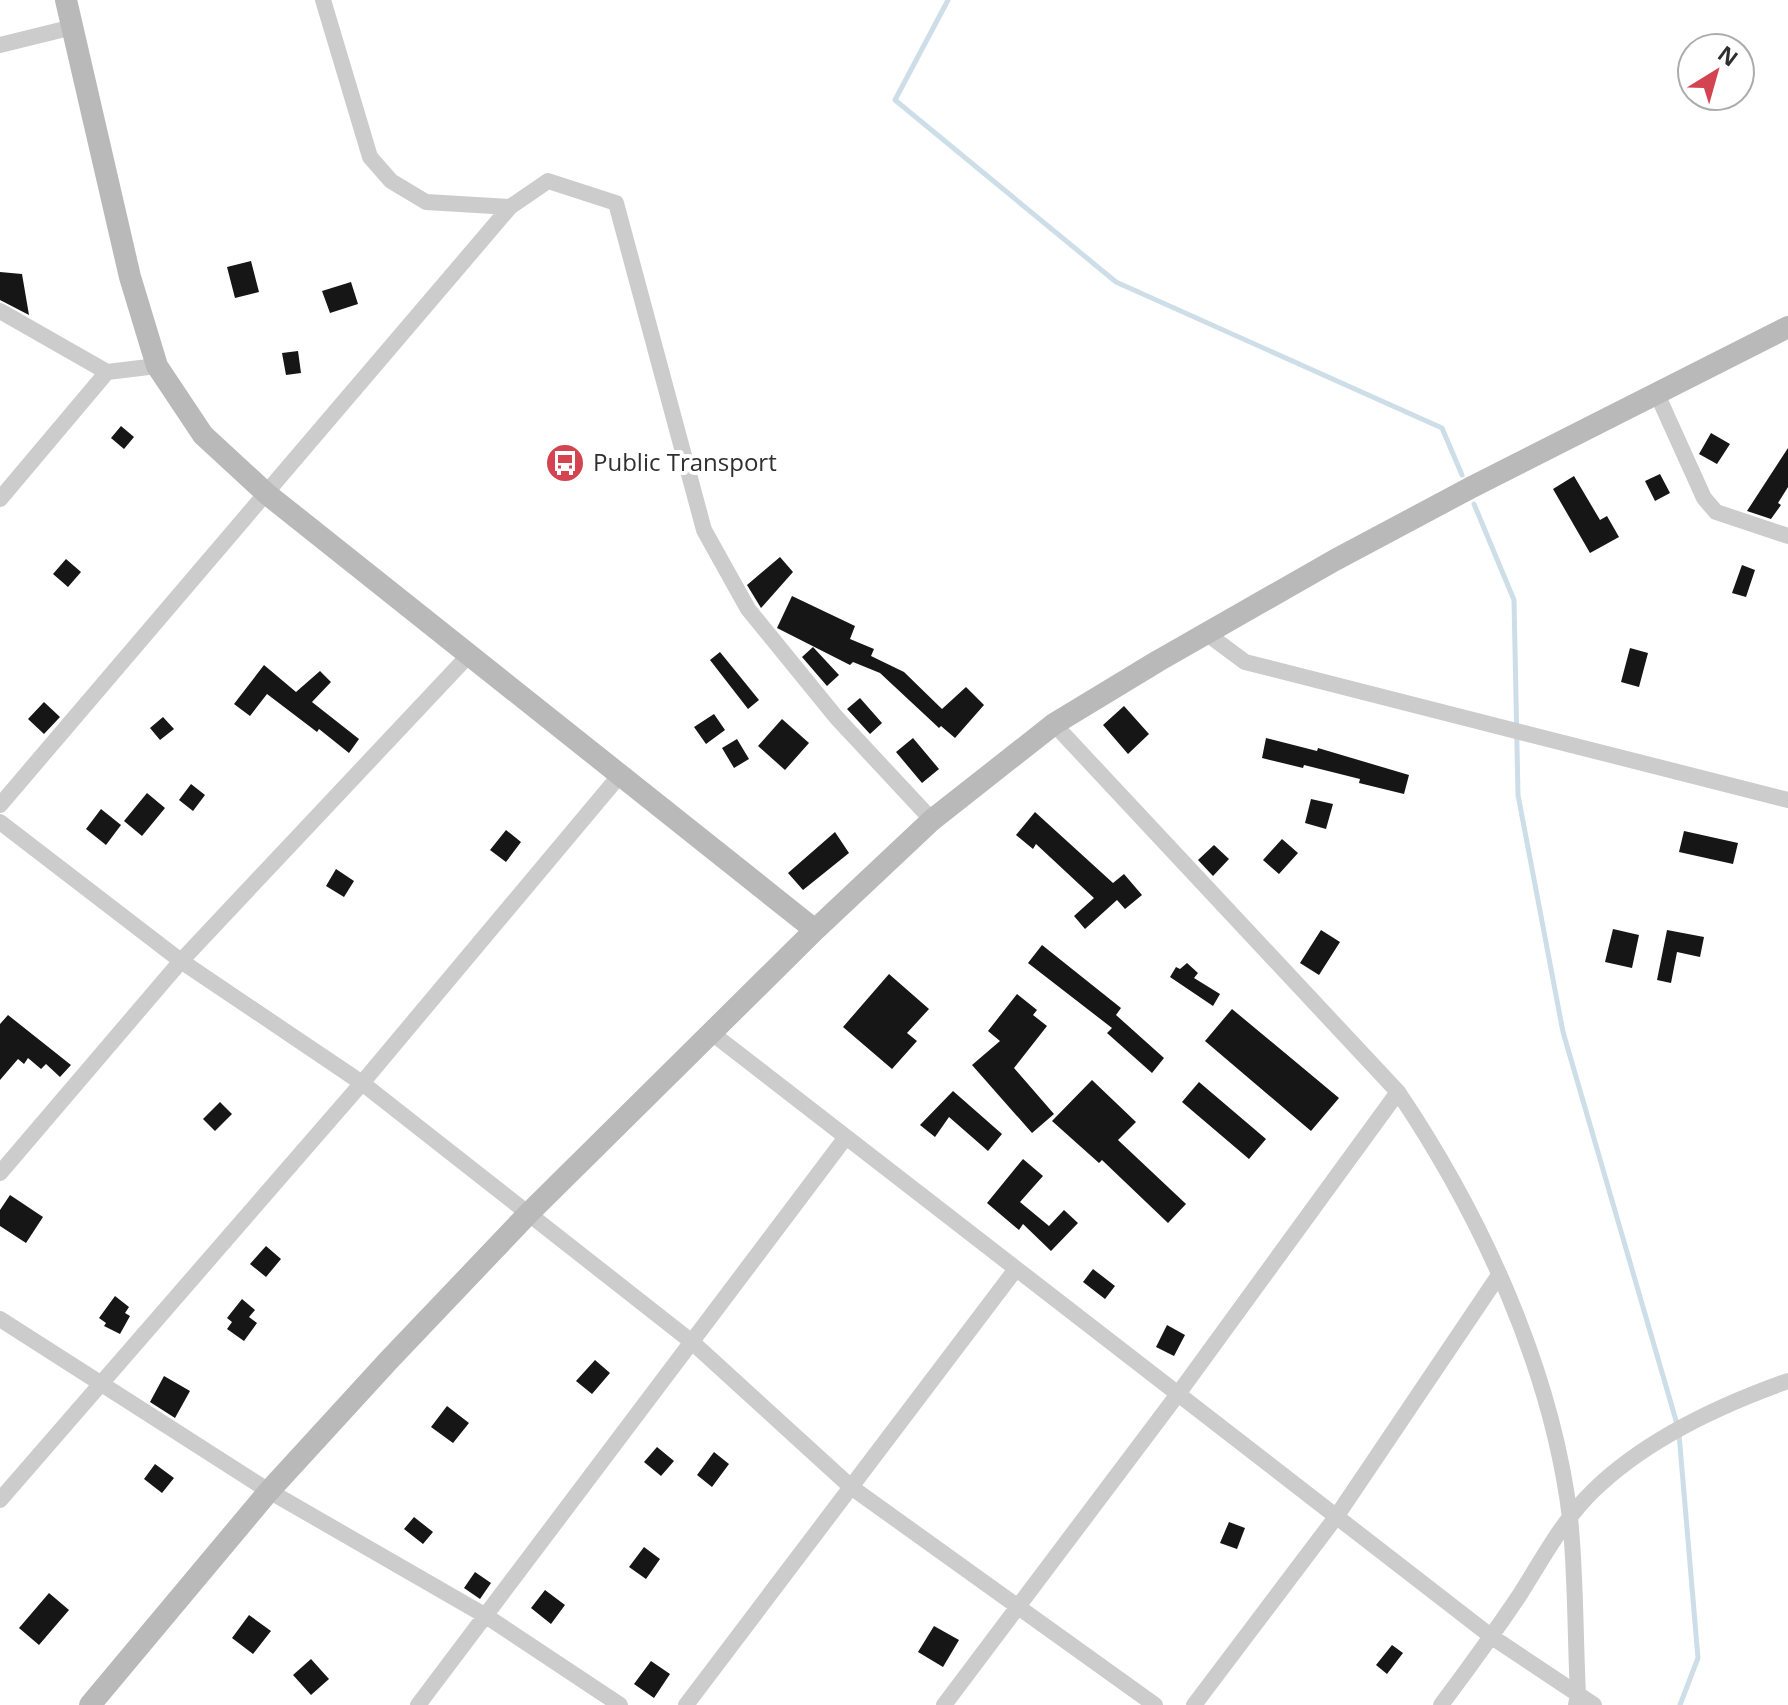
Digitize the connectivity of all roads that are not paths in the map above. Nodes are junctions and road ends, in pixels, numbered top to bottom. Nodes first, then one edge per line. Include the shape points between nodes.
1 (66, 0) edge
2 (323, 0) edge
3 (73, 27) junction
4 (0, 45) edge
5 (510, 207) junction
6 (0, 311) edge
7 (1788, 327) edge
8 (157, 366) junction
9 (107, 372) junction
10 (1657, 394) junction
11 (267, 494) junction
12 (0, 499) edge
13 (1788, 536) edge
14 (1206, 633) junction
15 (468, 656) junction
16 (1054, 724) junction
17 (620, 775) junction
18 (1788, 800) edge
19 (0, 805) edge
20 (932, 820) junction
21 (0, 822) edge
22 (815, 930) junction
23 (181, 961) junction
24 (713, 1034) junction
25 (362, 1083) junction
26 (1398, 1092) junction
27 (846, 1137) junction
28 (0, 1173) edge
29 (529, 1213) junction
30 (1016, 1269) junction
31 (1499, 1275) junction
32 (0, 1319) edge
33 (692, 1342) junction
34 (1788, 1381) edge
35 (101, 1383) junction
36 (1178, 1394) junction
37 (851, 1487) junction
38 (269, 1491) junction
39 (0, 1500) edge
40 (1336, 1517) junction
41 (1570, 1518) junction
42 (1019, 1605) junction
43 (486, 1616) junction
44 (1492, 1637) junction
45 (1577, 1700) edge
46 (90, 1705) edge
47 (418, 1705) edge
48 (620, 1705) edge
49 (686, 1705) edge
50 (944, 1705) edge
51 (1155, 1705) edge
52 (1194, 1705) edge
53 (1441, 1705) edge
54 (1594, 1705) edge

1 - 3 main road
2 - 5 street via 370,157 391,181 426,202
3 - 4 street
3 - 8 main road via 130,277
5 - 11 street
5 - 20 street via 548,181 616,203 704,530 748,609 836,717
6 - 9 street
7 - 10 main road
8 - 9 street
8 - 11 main road via 203,435
9 - 12 street
10 - 13 street via 1704,498 1716,512
10 - 14 main road via 1472,487
11 - 15 main road
11 - 19 street
14 - 16 main road
14 - 18 street via 1245,662
15 - 17 main road
15 - 23 street
16 - 20 main road
16 - 26 street
17 - 22 main road
17 - 25 street
20 - 22 main road
21 - 23 street
22 - 24 main road
23 - 25 street
23 - 28 street
24 - 27 street
24 - 29 main road
25 - 29 street
25 - 35 street
26 - 31 street via 1436,1148
26 - 36 street
27 - 30 street
27 - 33 street
29 - 33 street
29 - 38 main road
30 - 36 street
30 - 37 street
31 - 40 street
31 - 41 street via 1547,1400
32 - 35 street
33 - 37 street
33 - 43 street
34 - 41 street via 1734,1400 1679,1430 1621,1467
35 - 38 street
35 - 39 street
36 - 40 street
36 - 42 street
37 - 42 street
37 - 49 street
38 - 43 street
38 - 46 main road
40 - 44 street
40 - 52 street
41 - 44 street
41 - 45 street
42 - 50 street
42 - 51 street
43 - 47 street
43 - 48 street
44 - 45 street
44 - 53 street
45 - 54 street

